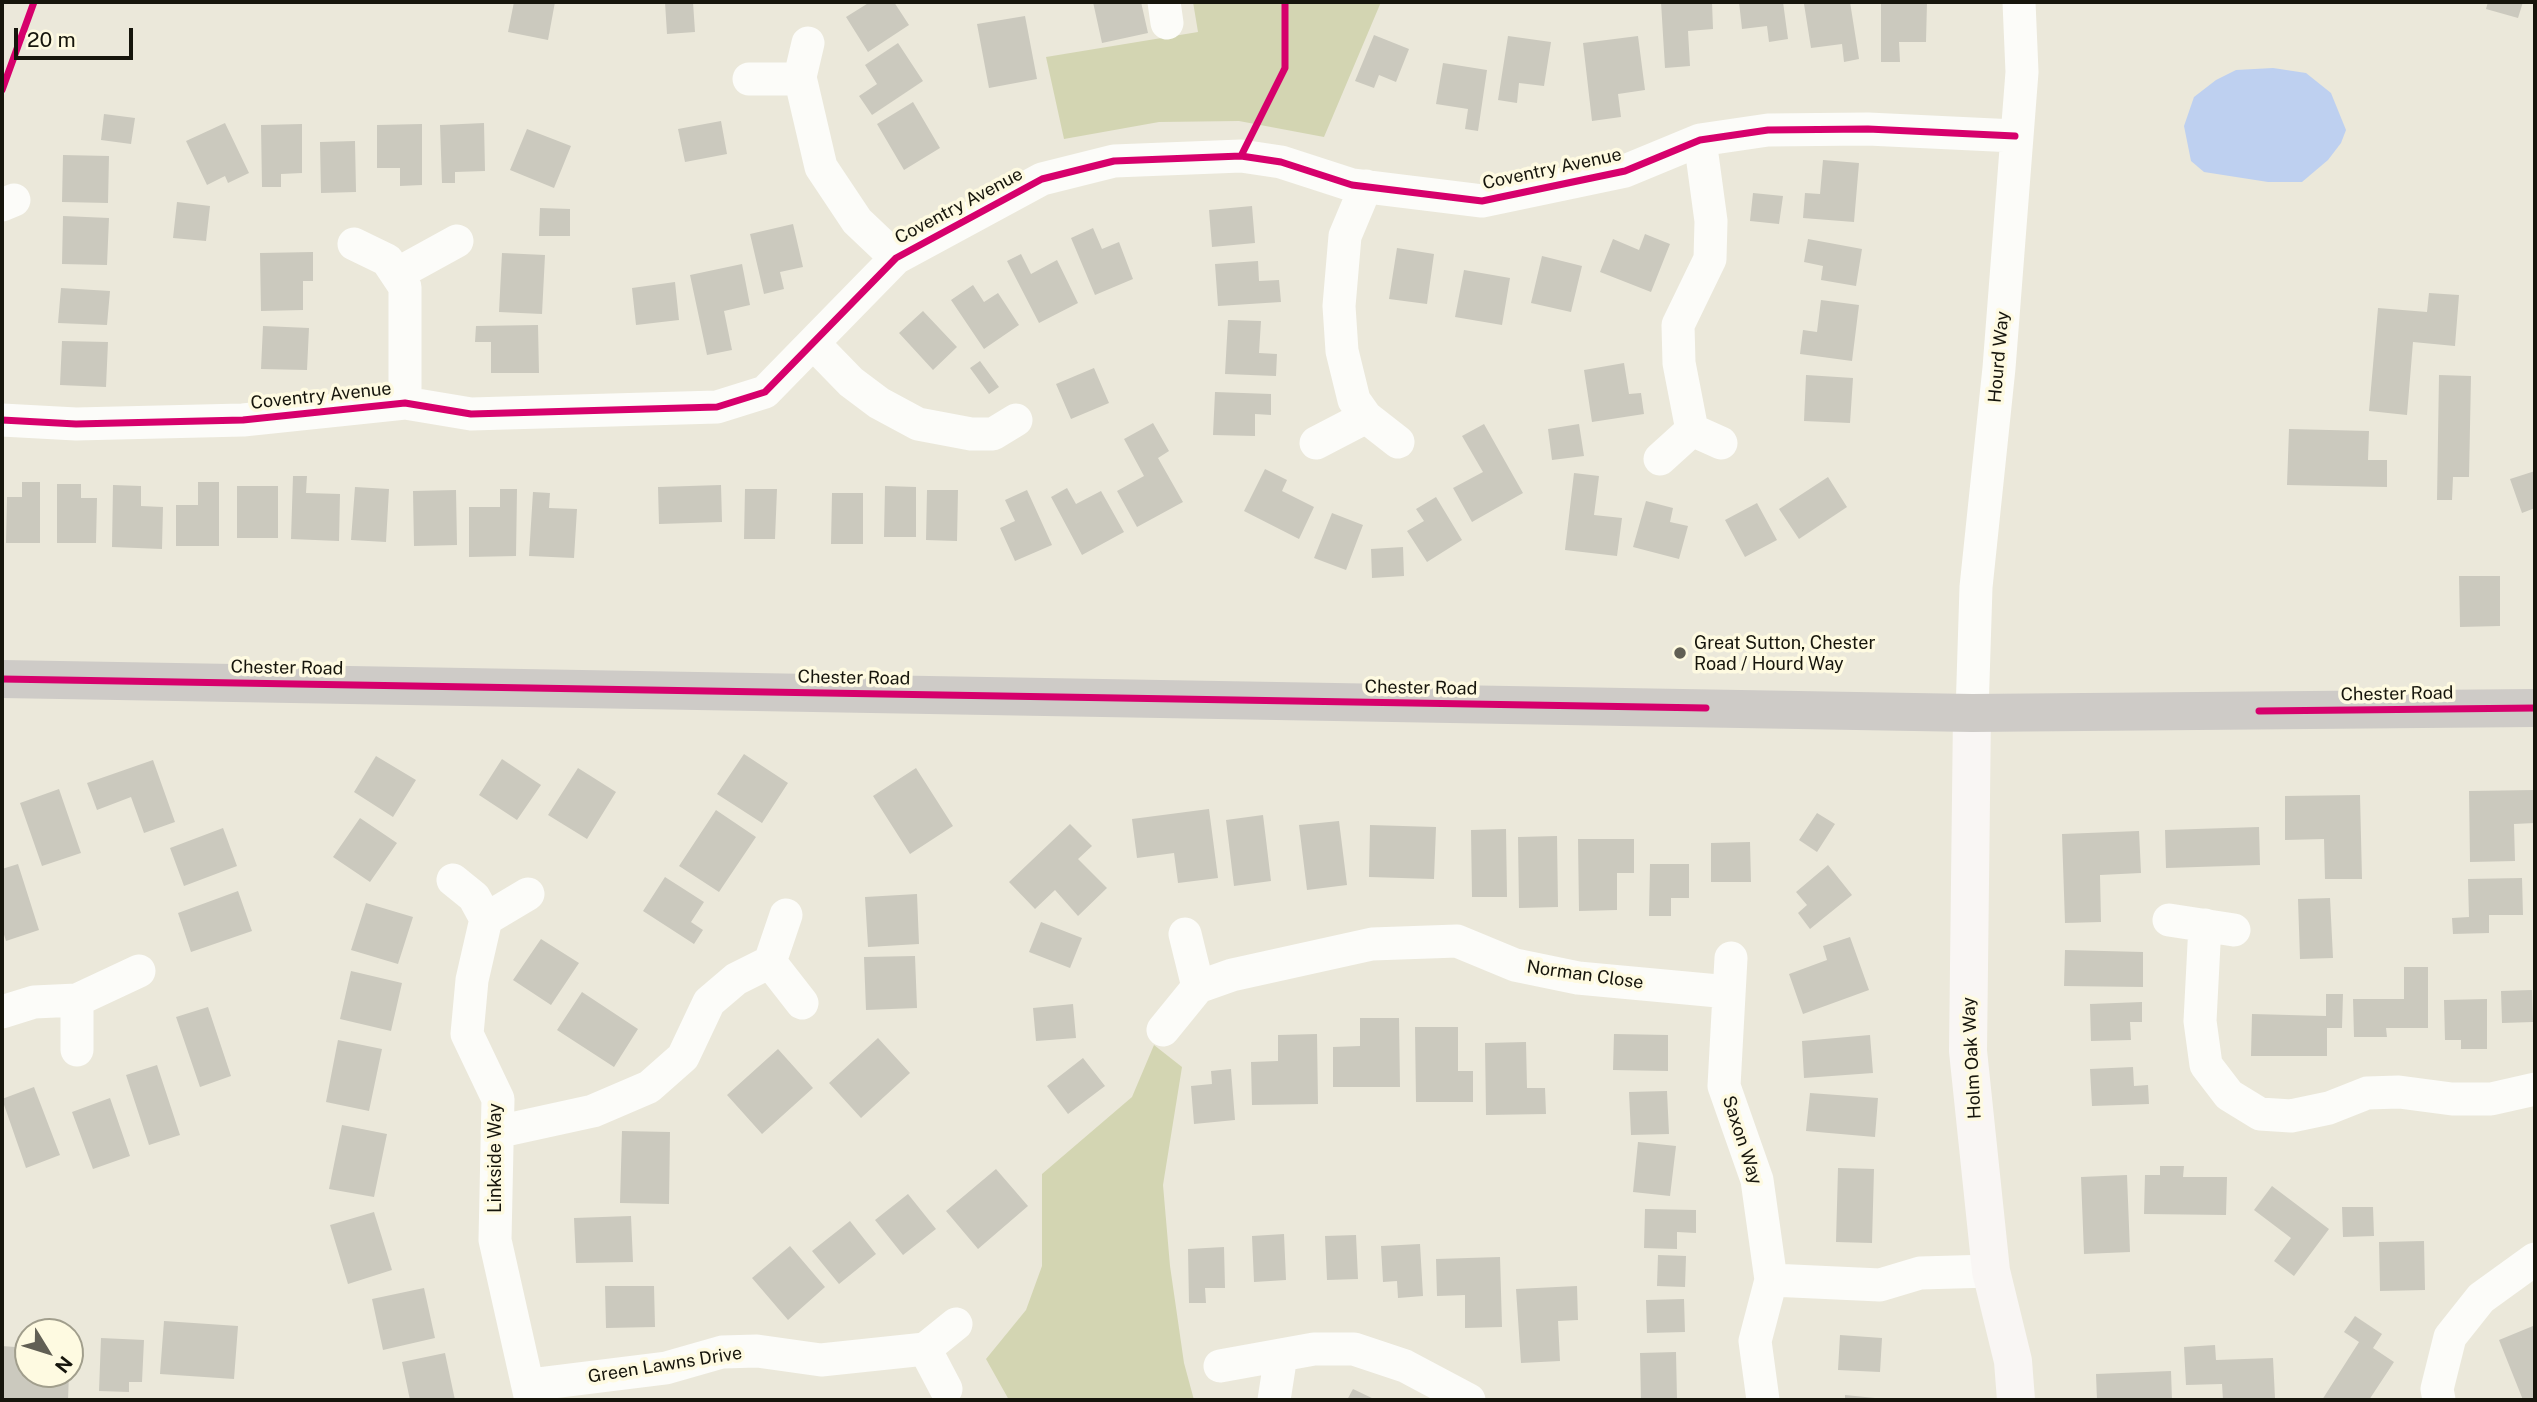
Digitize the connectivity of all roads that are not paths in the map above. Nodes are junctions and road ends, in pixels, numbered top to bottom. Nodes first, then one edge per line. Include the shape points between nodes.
1 (2020, 2) edge
2 (808, 43) dead end
3 (749, 79) dead end
4 (800, 79) junction
5 (2015, 136) junction
6 (1700, 140) junction
7 (1366, 186) junction
8 (457, 241) dead end
9 (354, 244) dead end
10 (896, 258) junction
11 (397, 274) junction
12 (813, 343) junction
13 (405, 403) junction
14 (1366, 417) junction
15 (2, 420) edge
16 (1001, 438) dead end
17 (1398, 442) dead end
18 (1316, 443) dead end
19 (1660, 459) dead end
20 (2, 679) edge
21 (2535, 708) edge
22 (1972, 713) junction
23 (453, 880) dead end
24 (528, 894) dead end
25 (786, 915) dead end
26 (486, 919) junction
27 (2169, 920) dead end
28 (1185, 933) dead end
29 (1731, 958) dead end
30 (769, 962) junction
31 (139, 971) dead end
32 (1198, 987) junction
33 (1729, 992) junction
34 (77, 1000) junction
35 (802, 1003) dead end
36 (2, 1012) edge
37 (1163, 1030) dead end
38 (77, 1050) dead end
39 (2535, 1089) edge
40 (497, 1132) junction
41 (2535, 1259) edge
42 (1991, 1271) junction
43 (1771, 1280) junction
44 (956, 1324) dead end
45 (925, 1349) junction
46 (1281, 1354) junction
47 (1220, 1366) dead end
48 (946, 1389) dead end
49 (530, 1393) edge
50 (1274, 1400) edge
51 (1469, 1400) edge
52 (1763, 1400) edge
53 (2016, 1400) edge
54 (2439, 1400) edge

1 - 5 street, Hourd Way via 2022,72
2 - 4 street
3 - 4 street
4 - 10 street via 821,167 857,221
5 - 6 street, Coventry Avenue via 1768,130
5 - 22 street, Hourd Way via 1976,587
6 - 7 street, Coventry Avenue via 1625,171 1482,201
6 - 19 street via 1712,221 1710,259 1678,325 1679,363 1707,437
7 - 10 street, Coventry Avenue via 1281,162 1241,156 1114,161 1042,179
7 - 14 street via 1345,236 1339,306 1342,351 1354,400
8 - 11 street
9 - 11 street via 387,260
10 - 12 street, Coventry Avenue
11 - 13 street via 405,287
12 - 13 street, Coventry Avenue via 765,392 717,407 471,414
12 - 16 street via 851,383 918,424
13 - 15 street, Coventry Avenue via 243,420 76,424
14 - 17 street
14 - 18 street
20 - 22 main road, Chester Road
21 - 22 main road, Chester Road
22 - 42 street, Holm Oak Way via 1968,1051
23 - 26 street via 474,897
24 - 26 street
25 - 30 street
26 - 40 street, Linkside Way via 472,980 467,1034 498,1099
27 - 39 street via 2220,928 2200,1021 2206,1065 2229,1095 2260,1114 2291,1116 2367,1093 2491,1100
28 - 32 street
29 - 33 street, Saxon Way
30 - 35 street
30 - 40 street via 736,979 709,1002 683,1057 649,1087 593,1111
31 - 34 street
32 - 33 street, Norman Close via 1372,944 1457,941 1516,964 1578,978
32 - 37 street
33 - 43 street, Saxon Way via 1724,1086 1757,1180
34 - 36 street via 34,1002
34 - 38 street
40 - 49 street, Linkside Way via 495,1240
41 - 54 street via 2481,1298 2450,1337 2437,1390
42 - 43 street via 1920,1273 1880,1284
42 - 53 street, Holm Oak Way
43 - 52 street, Saxon Way via 1755,1341
44 - 45 street
45 - 48 street
45 - 49 street, Green Lawns Drive via 821,1360 757,1351 722,1352 666,1368
46 - 47 street
46 - 50 street
46 - 51 street via 1354,1349 1405,1366

